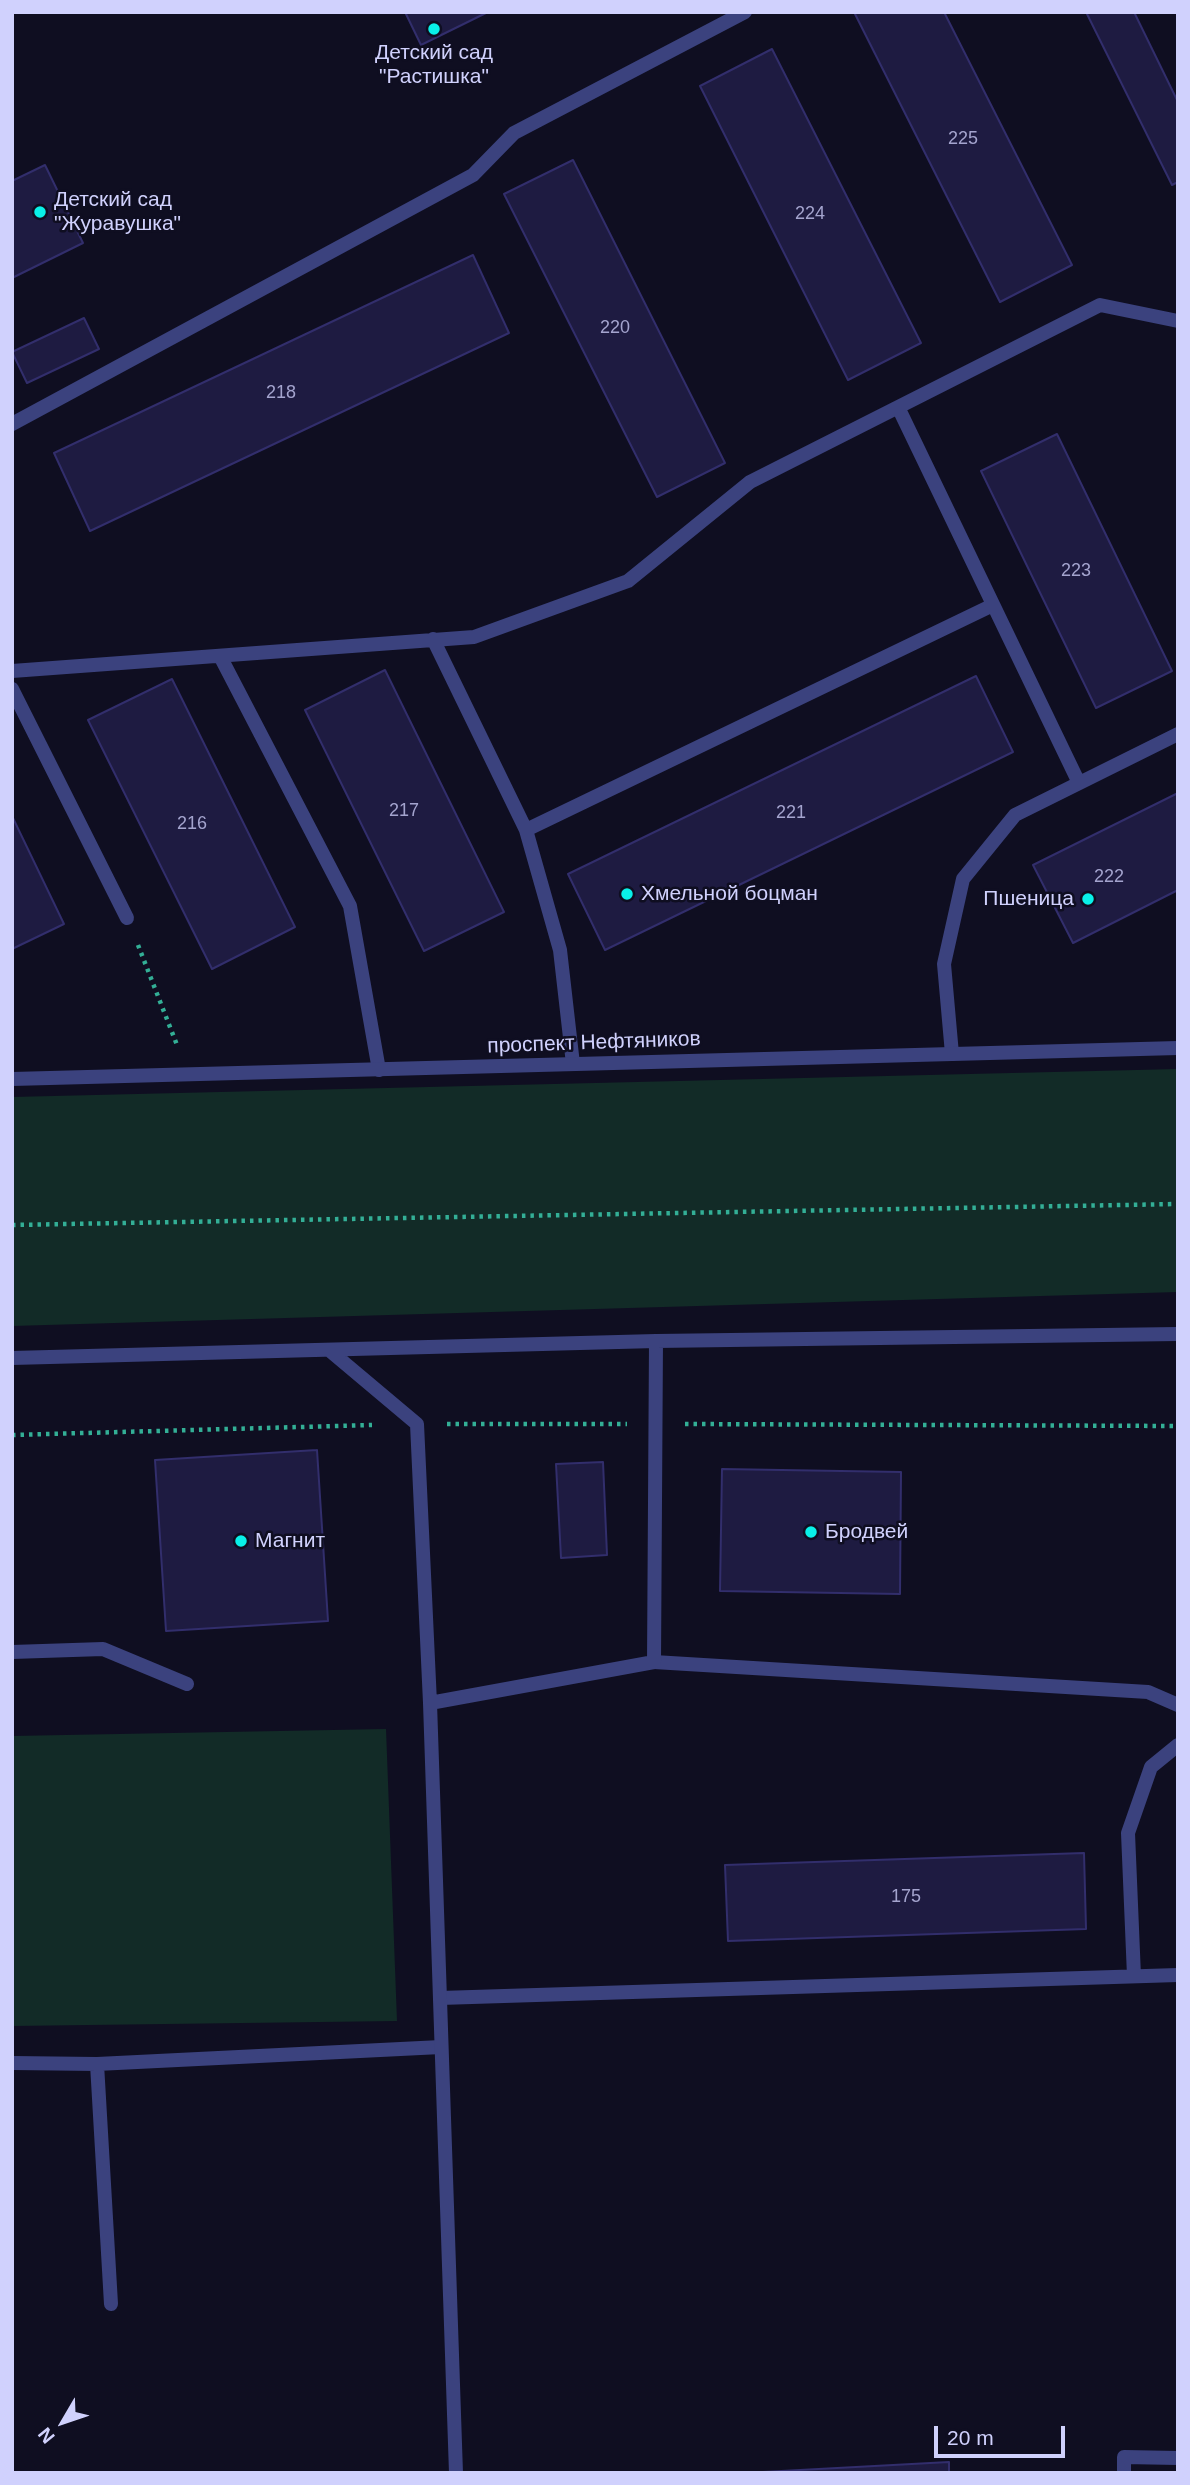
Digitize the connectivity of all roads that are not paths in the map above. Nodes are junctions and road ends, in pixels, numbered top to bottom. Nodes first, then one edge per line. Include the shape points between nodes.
1 (745, 12) edge
2 (1178, 321) edge
3 (898, 407) junction
4 (12, 424) edge
5 (993, 605) junction
6 (433, 639) junction
7 (220, 656) junction
8 (12, 671) edge
9 (12, 689) edge
10 (1178, 734) edge
11 (1079, 783) junction
12 (526, 830) junction
13 (127, 918) road end
14 (1178, 1048) edge
15 (952, 1054) junction
16 (573, 1064) junction
17 (379, 1070) junction
18 (12, 1079) edge
19 (1178, 1334) edge
20 (656, 1341) junction
21 (329, 1350) junction
22 (12, 1358) edge
23 (12, 1652) edge
24 (654, 1662) junction
25 (187, 1684) dead end
26 (430, 1703) junction
27 (1178, 1705) edge
28 (1178, 1745) edge
29 (1178, 1975) edge
30 (1134, 1976) junction
31 (440, 1998) junction
32 (441, 2047) junction
33 (12, 2063) edge
34 (97, 2064) junction
35 (111, 2304) dead end
36 (1178, 2458) edge
37 (456, 2473) edge
38 (1124, 2473) edge

1 - 4 street via 514,134 473,176
2 - 3 street via 1100,305
3 - 5 street
3 - 6 street via 750,482 628,581 474,637
5 - 11 street
5 - 12 street
6 - 7 street
6 - 12 street
7 - 8 street
7 - 17 street via 350,906
9 - 13 street
10 - 11 street
11 - 15 street via 1015,815 963,879 944,964
12 - 16 street via 560,950
14 - 15 street, проспект Нефтяников
15 - 16 street, проспект Нефтяников
16 - 17 street, проспект Нефтяников
17 - 18 street, проспект Нефтяников
19 - 20 street
20 - 21 street
20 - 24 street
21 - 22 street
21 - 26 street via 416,1424
23 - 25 street via 103,1649
24 - 26 street
24 - 27 street via 1148,1692
26 - 31 street
28 - 30 street via 1151,1767 1128,1833
29 - 30 street
30 - 31 street
31 - 32 street
32 - 34 street
32 - 37 street
33 - 34 street
34 - 35 street
36 - 38 street via 1124,2457

